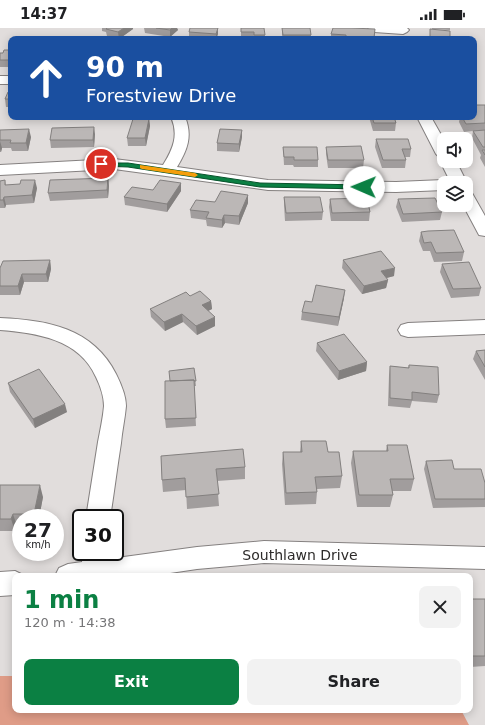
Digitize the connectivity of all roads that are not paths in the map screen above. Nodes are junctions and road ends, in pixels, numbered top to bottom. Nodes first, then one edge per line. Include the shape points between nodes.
1 (374, 28) edge
2 (403, 32) edge
3 (179, 120) edge
4 (426, 120) edge
5 (437, 141) edge
6 (0, 170) edge
7 (167, 170) junction
8 (437, 185) edge
9 (473, 209) edge
10 (485, 231) edge
11 (0, 324) edge
12 (485, 327) edge
13 (408, 330) dead end
14 (99, 509) edge
15 (485, 558) edge
16 (96, 562) edge
17 (74, 573) edge
18 (12, 583) edge
19 (0, 584) edge

1 - 2 street
3 - 7 street via 183,132 182,143
4 - 5 street
6 - 7 street via 114,164
7 - 8 street via 268,186
9 - 10 street
11 - 14 street via 33,326 64,335 84,347 106,372 113,388 115,405
12 - 13 street
15 - 16 street, Southlawn Drive via 264,552 197,558
16 - 17 street, Southlawn Drive
18 - 19 street

